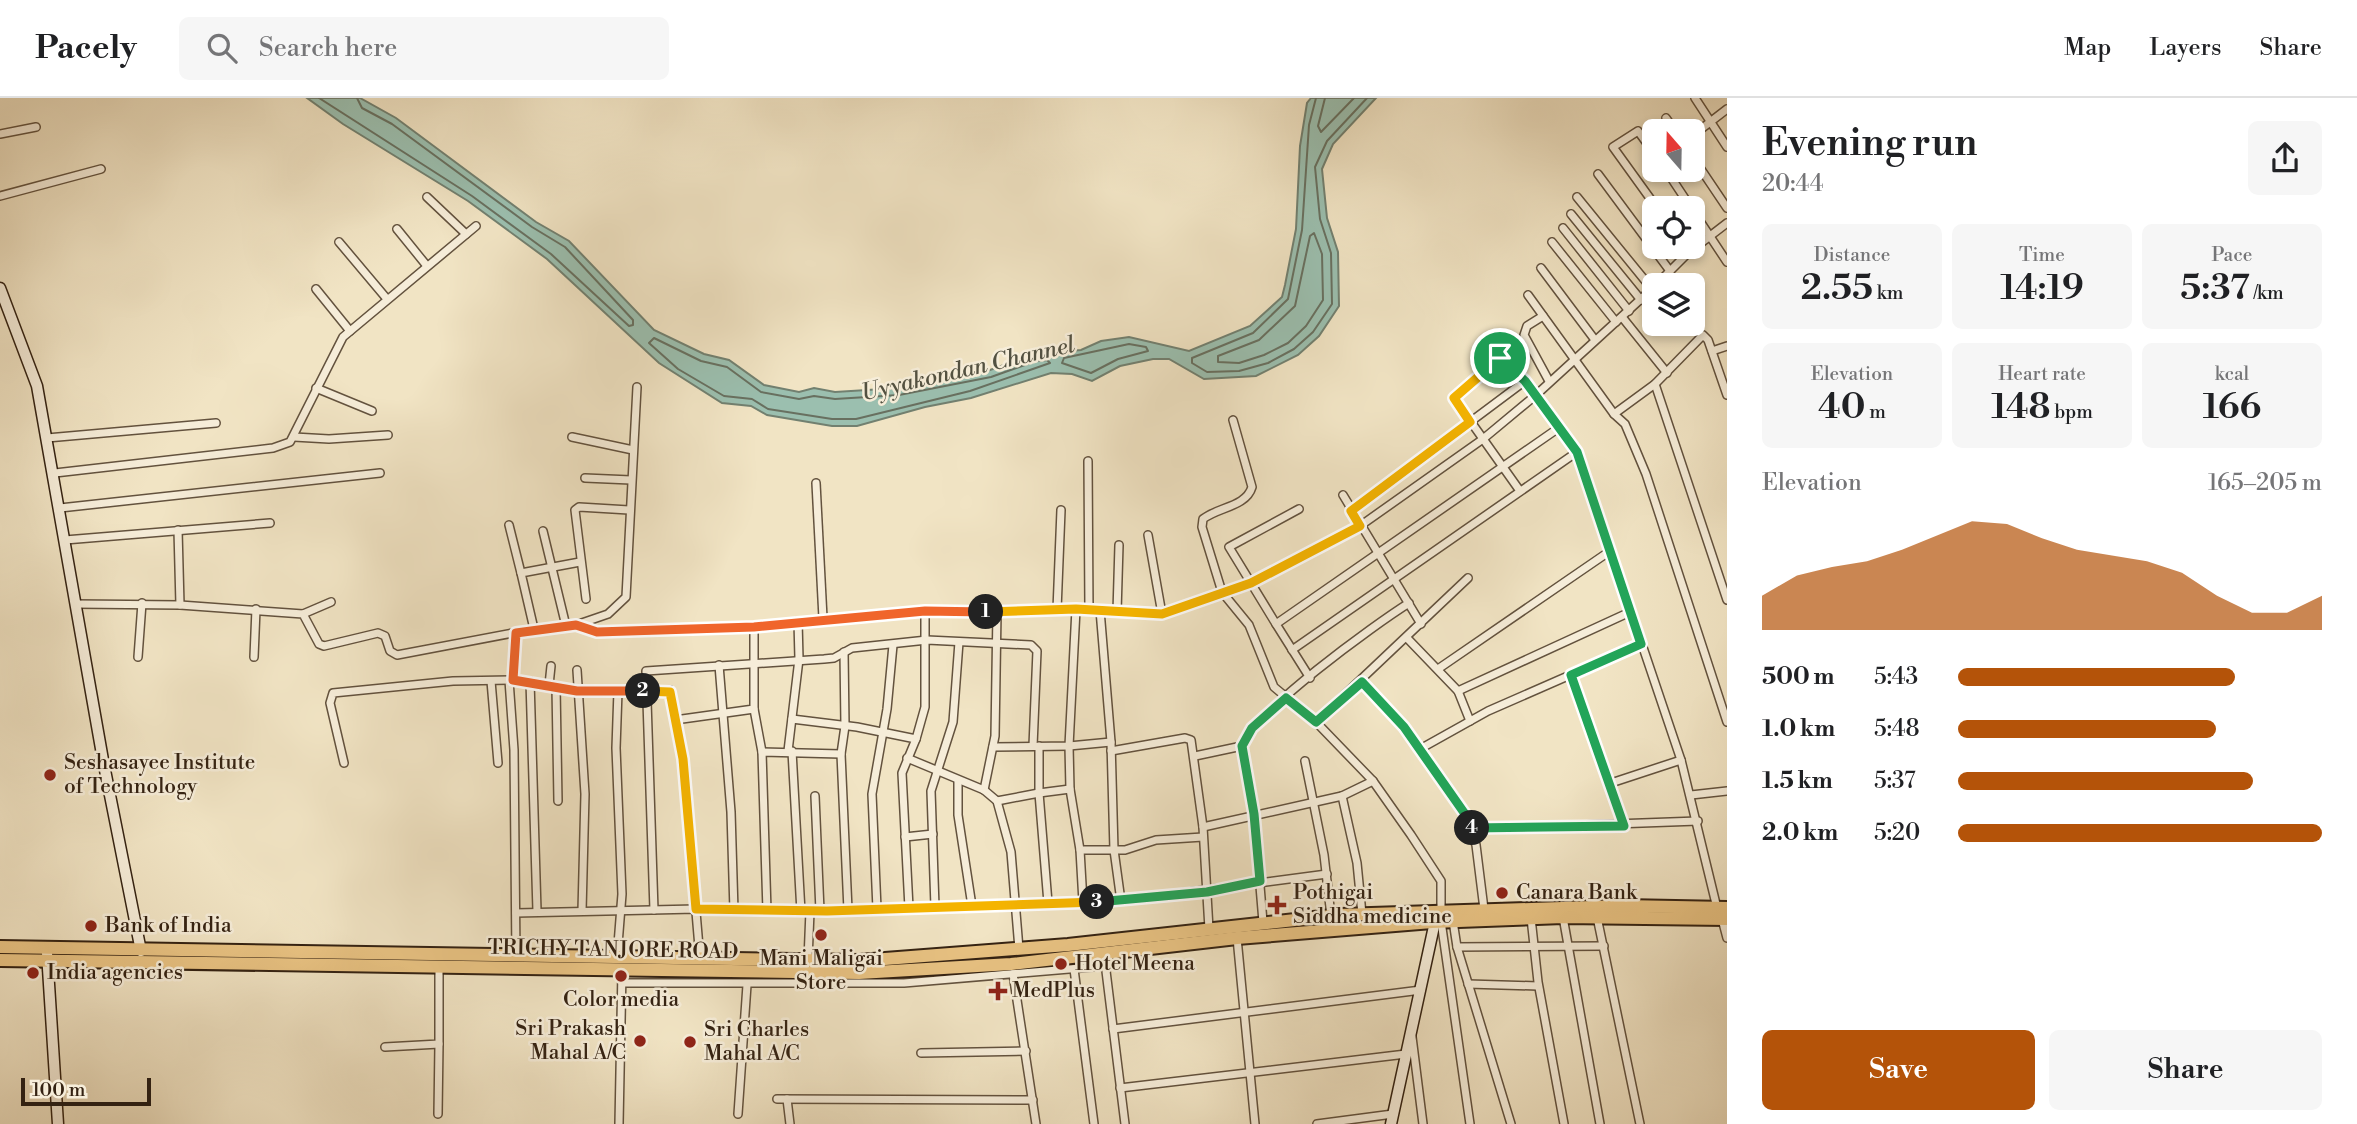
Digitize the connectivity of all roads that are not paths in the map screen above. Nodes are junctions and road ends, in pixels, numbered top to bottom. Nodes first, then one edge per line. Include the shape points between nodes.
1 (1695, 98) edge
2 (1727, 109) edge
3 (1710, 122) junction
4 (1705, 126) edge
5 (36, 127) dead end
6 (0, 134) edge
7 (1642, 136) edge
8 (1727, 147) edge
9 (102, 169) dead end
10 (1598, 174) dead end
11 (1705, 175) edge
12 (1674, 182) edge
13 (0, 196) edge
14 (1648, 196) edge
15 (427, 197) dead end
16 (1577, 197) dead end
17 (1727, 208) edge
18 (1571, 214) dead end
19 (1727, 223) edge
20 (475, 226) dead end
21 (1563, 228) dead end
22 (397, 229) dead end
23 (466, 234) junction
24 (1709, 234) junction
25 (1705, 237) edge
26 (339, 242) dead end
27 (1552, 242) dead end
28 (1679, 259) edge
29 (1727, 262) edge
30 (427, 266) junction
31 (1541, 268) dead end
32 (1670, 271) joint
33 (1642, 273) edge
34 (0, 288) edge
35 (316, 289) dead end
36 (1528, 295) dead end
37 (387, 299) junction
38 (1641, 300) joint
39 (1543, 316) junction
40 (1622, 317) junction
41 (350, 331) junction
42 (1595, 340) junction
43 (1727, 346) edge
44 (1712, 351) junction
45 (1573, 360) junction
46 (1667, 373) junction
47 (1525, 381) junction
48 (1549, 381) junction
49 (1655, 384) junction
50 (636, 387) dead end
51 (316, 388) junction
52 (1536, 395) junction
53 (1727, 395) edge
54 (372, 411) dead end
55 (1615, 414) junction
56 (1233, 420) dead end
57 (1470, 422) junction
58 (216, 423) dead end
59 (1560, 427) junction
60 (388, 435) dead end
61 (294, 437) junction
62 (572, 437) dead end
63 (47, 438) junction
64 (1483, 439) junction
65 (633, 450) junction
66 (1577, 452) junction
67 (1088, 461) dead end
68 (1503, 467) junction
69 (380, 473) dead end
70 (55, 474) junction
71 (585, 478) dead end
72 (631, 480) junction
73 (816, 483) dead end
74 (1520, 491) junction
75 (1343, 495) dead end
76 (60, 508) junction
77 (1298, 509) dead end
78 (629, 510) junction
79 (1061, 510) dead end
80 (1351, 511) junction
81 (270, 523) dead end
82 (509, 526) dead end
83 (1360, 526) junction
84 (178, 530) junction
85 (542, 531) dead end
86 (1148, 535) dead end
87 (65, 540) junction
88 (1119, 545) dead end
89 (1610, 551) junction
90 (1377, 554) junction
91 (580, 562) junction
92 (551, 569) junction
93 (521, 573) junction
94 (1392, 578) junction
95 (1468, 578) dead end
96 (1251, 583) junction
97 (1222, 592) junction
98 (586, 599) dead end
99 (1727, 600) edge
100 (331, 602) dead end
101 (142, 603) junction
102 (1409, 603) junction
103 (75, 604) junction
104 (180, 605) junction
105 (256, 609) junction
106 (1076, 609) junction
107 (1057, 610) junction
108 (1089, 610) junction
109 (1100, 610) junction
110 (925, 611) junction
111 (998, 612) junction
112 (1118, 612) junction
113 (1630, 612) junction
114 (303, 614) junction
115 (1162, 614) junction
116 (823, 618) junction
117 (798, 621) junction
118 (1276, 624) junction
119 (1421, 624) junction
120 (576, 625) junction
121 (566, 626) junction
122 (754, 627) junction
123 (534, 629) junction
124 (516, 633) junction
125 (1407, 638) junction
126 (927, 640) junction
127 (959, 642) junction
128 (998, 644) junction
129 (1641, 644) junction
130 (892, 645) junction
131 (1292, 650) junction
132 (844, 652) junction
133 (138, 657) dead end
134 (254, 657) dead end
135 (799, 659) junction
136 (755, 663) junction
137 (719, 665) junction
138 (551, 666) dead end
139 (1438, 669) junction
140 (577, 670) dead end
141 (1571, 675) junction
142 (1310, 678) junction
143 (511, 680) junction
144 (491, 681) junction
145 (530, 681) junction
146 (1362, 682) junction
147 (552, 686) junction
148 (577, 691) junction
149 (618, 691) junction
150 (647, 691) junction
151 (1458, 691) junction
152 (1286, 698) junction
153 (754, 709) junction
154 (722, 712) junction
155 (792, 719) junction
156 (675, 720) junction
157 (1470, 721) junction
158 (1316, 722) junction
159 (1727, 722) edge
160 (845, 726) junction
161 (881, 733) junction
162 (916, 739) junction
163 (1111, 742) junction
164 (1036, 746) junction
165 (1069, 746) junction
166 (1242, 746) junction
167 (993, 747) junction
168 (1420, 749) junction
169 (790, 751) junction
170 (1111, 751) junction
171 (762, 752) junction
172 (841, 754) junction
173 (1195, 756) junction
174 (907, 758) junction
175 (1681, 760) junction
176 (1304, 761) dead end
177 (344, 763) dead end
178 (498, 763) dead end
179 (936, 772) junction
180 (1373, 781) junction
181 (958, 782) junction
182 (1611, 783) junction
183 (1070, 789) junction
184 (984, 790) junction
185 (1727, 791) edge
186 (1039, 793) junction
187 (1691, 795) junction
188 (815, 796) dead end
189 (1342, 796) junction
190 (997, 801) junction
191 (558, 802) dead end
192 (1314, 802) junction
193 (1254, 814) junction
194 (1698, 821) junction
195 (1624, 826) junction
196 (1203, 827) junction
197 (1472, 829) junction
198 (933, 834) junction
199 (1203, 836) junction
200 (905, 837) junction
201 (1080, 850) junction
202 (1114, 850) junction
203 (1327, 874) junction
204 (1260, 881) junction
205 (1207, 892) junction
206 (1121, 901) junction
207 (1083, 902) junction
208 (1014, 903) junction
209 (1048, 903) junction
210 (972, 906) junction
211 (935, 907) junction
212 (909, 908) junction
213 (696, 909) junction
214 (877, 909) junction
215 (1484, 909) junction
216 (654, 910) junction
217 (848, 910) junction
218 (537, 911) junction
219 (582, 911) junction
220 (734, 911) junction
221 (767, 911) junction
222 (806, 911) junction
223 (820, 911) junction
224 (620, 912) junction
225 (516, 913) junction
226 (1362, 914) junction
227 (1723, 914) edge
228 (1331, 916) junction
229 (1441, 917) junction
230 (1531, 917) junction
231 (1563, 917) junction
232 (1597, 917) junction
233 (1263, 922) junction
234 (1209, 929) junction
235 (1237, 938) junction
236 (1727, 938) edge
237 (1534, 946) junction
238 (1567, 946) junction
239 (1604, 946) junction
240 (0, 947) edge
241 (1457, 947) junction
242 (1018, 950) junction
243 (141, 951) junction
244 (47, 956) junction
245 (516, 956) junction
246 (700, 959) junction
247 (0, 960) edge
248 (808, 960) junction
249 (1104, 961) junction
250 (620, 963) junction
251 (439, 967) junction
252 (1074, 969) junction
253 (1013, 974) junction
254 (624, 983) junction
255 (1468, 984) junction
256 (747, 985) junction
257 (1538, 986) junction
258 (1421, 990) junction
259 (1244, 1013) junction
260 (1113, 1029) junction
261 (1411, 1033) junction
262 (439, 1044) junction
263 (385, 1046) dead end
264 (1026, 1051) junction
265 (921, 1053) dead end
266 (1406, 1054) junction
267 (1250, 1073) junction
268 (1120, 1088) junction
269 (777, 1099) dead end
270 (787, 1099) junction
271 (1033, 1100) junction
272 (438, 1114) dead end
273 (738, 1114) dead end
274 (1392, 1119) edge
275 (58, 1124) edge
276 (619, 1124) edge
277 (790, 1124) edge
278 (1036, 1124) edge
279 (1094, 1124) edge
280 (1125, 1124) edge
281 (1255, 1124) edge
282 (1317, 1124) edge
283 (1423, 1124) edge
284 (1470, 1124) edge
285 (1511, 1124) edge
286 (1564, 1124) edge
287 (1600, 1124) edge
288 (1640, 1124) edge

1 - 3 street
2 - 3 street
3 - 4 street
3 - 8 street
5 - 6 street
7 - 14 street via 1638,131 1613,147
9 - 13 street
10 - 32 street
11 - 17 street
12 - 24 street
15 - 23 street
16 - 33 street
18 - 38 street
19 - 24 street
20 - 23 street
21 - 40 street
22 - 30 street
23 - 30 street
24 - 25 street
24 - 29 street
26 - 37 street
27 - 40 street
28 - 32 street
30 - 37 street
31 - 42 street
34 - 63 street via 37,386
35 - 41 street
36 - 39 street
37 - 41 street
38 - 40 street
39 - 45 street
39 - 48 street via 1524,331
40 - 42 street
40 - 46 street
41 - 51 street via 338,342
42 - 45 street
43 - 44 street
44 - 46 street via 1703,335
44 - 53 street
45 - 48 street
45 - 55 street
46 - 49 street
47 - 52 street
47 - 57 street
47 - 57 street via 1504,358 1497,360 1454,398
48 - 52 street
49 - 55 street
49 - 99 street
50 - 65 street
51 - 54 street
51 - 61 street
52 - 59 street
52 - 64 street
55 - 159 street via 1625,424 1646,474
56 - 97 street via 1252,487 1245,500 1203,519 1202,527
57 - 64 street
57 - 80 street
58 - 63 street
59 - 66 street
59 - 68 street
60 - 61 street
61 - 70 street via 273,448
62 - 65 street
63 - 70 street
64 - 68 street
64 - 83 street
65 - 72 street
66 - 74 street
66 - 89 street
67 - 108 street
68 - 74 street
68 - 90 street
69 - 76 street
70 - 76 street
71 - 72 street
72 - 78 street
73 - 116 street
74 - 94 street
75 - 80 street
76 - 87 street
77 - 96 street via 1229,547
78 - 91 street via 575,510
78 - 120 street via 626,597 608,614
79 - 107 street
80 - 83 street
81 - 84 street
82 - 93 street
83 - 90 street
83 - 96 street
84 - 87 street
84 - 104 street
85 - 92 street
86 - 115 street
87 - 103 street
88 - 112 street
89 - 113 street
89 - 139 street
90 - 94 street
90 - 118 street
91 - 92 street
91 - 98 street
92 - 93 street
92 - 121 street
93 - 123 street
94 - 102 street
94 - 131 street
95 - 119 street
96 - 97 street
96 - 118 street
97 - 115 street
97 - 152 street via 1249,625 1274,687
100 - 114 street
101 - 103 street
101 - 104 street
101 - 133 street
102 - 119 street
102 - 142 street via 1367,629
103 - 243 street
104 - 105 street
105 - 114 street
105 - 134 street
106 - 107 street
106 - 108 street
106 - 165 street
107 - 111 street
108 - 109 street
109 - 112 street
109 - 163 street
110 - 111 street
110 - 116 street
110 - 126 street
111 - 128 street
112 - 115 street
113 - 129 street
113 - 151 street
114 - 124 street via 324,646 378,633 397,655
116 - 117 street
117 - 122 street
117 - 135 street
118 - 131 street
119 - 125 street
120 - 121 street
120 - 122 street via 597,632
121 - 123 street
122 - 136 street
123 - 124 street
124 - 143 street
125 - 139 street
125 - 146 street
126 - 127 street
126 - 130 street
126 - 162 street via 925,707
127 - 128 street
127 - 179 street via 953,722
128 - 164 street via 1031,645 1037,651
128 - 167 street
129 - 141 street
129 - 175 street
130 - 132 street
130 - 161 street
131 - 142 street
132 - 135 street via 834,658
132 - 160 street
135 - 136 street
135 - 155 street
136 - 137 street
136 - 153 street
137 - 150 street via 646,671
137 - 154 street
138 - 147 street
139 - 151 street
140 - 148 street
141 - 157 street
141 - 182 street
142 - 152 street
143 - 144 street
143 - 145 street
143 - 225 street
144 - 177 street via 333,693 330,703
144 - 178 street
145 - 147 street
145 - 218 street
146 - 158 street
146 - 168 street
147 - 148 street
147 - 191 street
148 - 149 street
148 - 219 street via 585,794
149 - 150 street
149 - 224 street
150 - 156 street via 670,690
150 - 216 street
151 - 157 street
152 - 158 street
152 - 166 street via 1252,728
153 - 154 street
153 - 171 street
154 - 156 street
154 - 220 street
155 - 160 street
155 - 169 street
156 - 213 street via 683,759
157 - 168 street
158 - 180 street
160 - 161 street
160 - 172 street
161 - 162 street
161 - 214 street via 872,794
162 - 174 street
163 - 165 street
163 - 170 street
164 - 165 street
164 - 167 street
164 - 186 street
165 - 183 street
166 - 173 street
166 - 193 street
167 - 184 street
168 - 197 street
169 - 171 street
169 - 172 street
169 - 222 street
170 - 173 street via 1185,738 1194,746
170 - 202 street
171 - 221 street
172 - 217 street
173 - 196 street
174 - 179 street
174 - 200 street via 902,773
175 - 182 street
175 - 187 street
176 - 192 street
179 - 181 street
179 - 198 street via 931,791
180 - 189 street
180 - 229 street via 1441,881
181 - 184 street
181 - 210 street via 958,815
182 - 195 street
183 - 186 street
183 - 201 street
184 - 190 street
185 - 187 street
186 - 190 street
186 - 209 street
187 - 194 street
188 - 223 street
189 - 192 street
189 - 226 street via 1357,863
190 - 208 street via 1011,852
192 - 193 street
192 - 203 street
193 - 196 street
193 - 204 street
194 - 195 street
194 - 227 street
195 - 197 street
196 - 199 street
197 - 215 street
198 - 200 street
198 - 211 street
199 - 202 street
199 - 205 street
200 - 212 street
201 - 202 street
201 - 207 street
202 - 206 street
203 - 204 street
203 - 228 street
204 - 205 street
204 - 233 street
205 - 206 street
205 - 234 street
206 - 207 street
207 - 209 street
208 - 209 street
208 - 210 street
208 - 242 street
210 - 211 street
211 - 212 street
212 - 214 street
213 - 216 street
213 - 220 street
213 - 246 street
214 - 217 street
215 - 227 highway, TRICHY TANJORE ROAD via 1625,906
215 - 229 highway, TRICHY TANJORE ROAD
216 - 224 street
217 - 223 street
218 - 219 street
218 - 225 street
219 - 224 street
220 - 221 street
221 - 222 street
222 - 223 street
222 - 248 street
224 - 250 street
225 - 245 street
226 - 228 highway, TRICHY TANJORE ROAD
226 - 229 highway, TRICHY TANJORE ROAD
227 - 232 highway, TRICHY TANJORE ROAD
227 - 236 street
228 - 233 highway, TRICHY TANJORE ROAD
229 - 230 highway, TRICHY TANJORE ROAD
229 - 235 highway, TRICHY TANJORE ROAD
229 - 241 street
229 - 258 street
229 - 284 street
230 - 231 highway, TRICHY TANJORE ROAD
230 - 237 street
231 - 232 highway, TRICHY TANJORE ROAD
231 - 238 street
232 - 239 street
233 - 234 highway, TRICHY TANJORE ROAD
234 - 242 highway, TRICHY TANJORE ROAD
235 - 249 highway, TRICHY TANJORE ROAD
235 - 259 street
237 - 238 street
237 - 241 street
237 - 257 street
238 - 239 street
238 - 287 street
239 - 288 street
240 - 244 highway, TRICHY TANJORE ROAD
241 - 255 street
242 - 248 highway, TRICHY TANJORE ROAD
243 - 244 highway, TRICHY TANJORE ROAD
243 - 245 highway, TRICHY TANJORE ROAD
244 - 247 highway, TRICHY TANJORE ROAD
244 - 251 highway, TRICHY TANJORE ROAD
244 - 275 street
245 - 250 highway, TRICHY TANJORE ROAD
246 - 248 highway, TRICHY TANJORE ROAD
246 - 250 highway, TRICHY TANJORE ROAD
249 - 250 highway, TRICHY TANJORE ROAD via 859,973
249 - 252 street
249 - 260 street
250 - 251 highway, TRICHY TANJORE ROAD
250 - 254 street
251 - 262 street
252 - 253 street
252 - 279 street
253 - 256 street via 904,983
253 - 264 street
254 - 256 street
254 - 276 street
255 - 257 street
255 - 285 street
256 - 273 street
257 - 286 street
258 - 259 street
258 - 261 street
259 - 260 street
259 - 267 street
260 - 268 street
261 - 266 street
261 - 283 street
262 - 263 street
262 - 272 street
264 - 265 street
264 - 271 street
266 - 267 street
266 - 274 street
267 - 268 street
267 - 281 street
268 - 280 street
269 - 270 street
270 - 271 street
270 - 277 street
271 - 278 street
274 - 282 street

